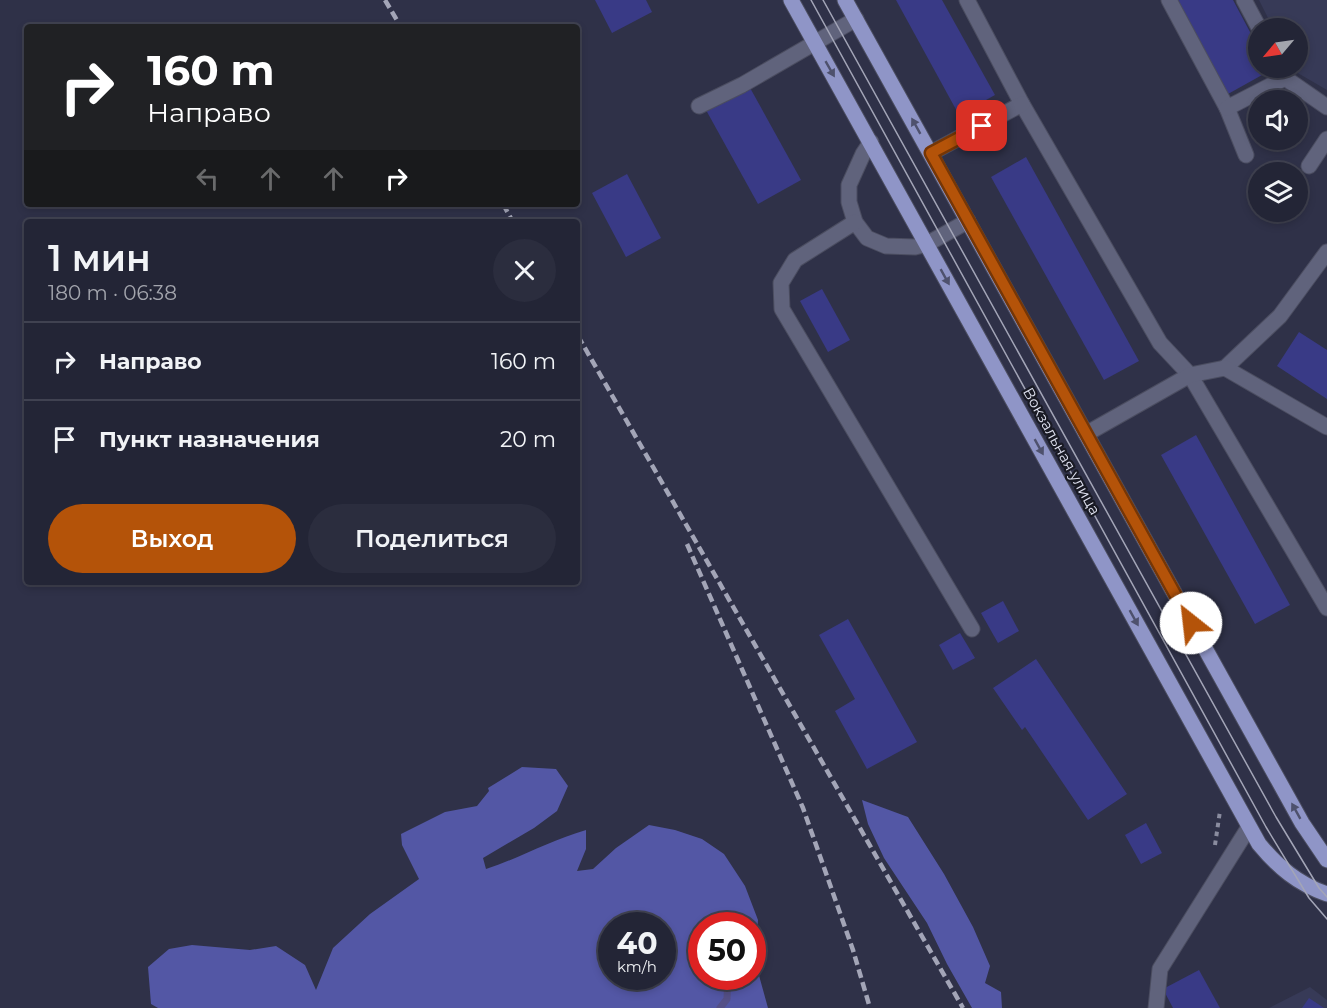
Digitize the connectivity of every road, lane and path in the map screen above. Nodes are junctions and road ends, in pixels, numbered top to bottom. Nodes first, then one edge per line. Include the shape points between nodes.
1 (791, 0) edge
2 (845, 0) edge
3 (967, 0) edge
4 (1169, 0) edge
5 (1244, 0) edge
6 (1254, 18) edge
7 (856, 19) junction
8 (814, 42) junction
9 (1274, 78) edge
10 (1289, 78) edge
11 (1022, 104) junction
12 (699, 106) dead end
13 (1327, 107) edge
14 (1227, 108) junction
15 (1327, 140) edge
16 (871, 142) junction
17 (931, 153) junction
18 (1246, 155) dead end
19 (1309, 166) dead end
20 (968, 221) junction
21 (855, 222) junction
22 (927, 244) junction
23 (1327, 252) edge
24 (1225, 368) junction
25 (1190, 375) junction
26 (1327, 427) edge
27 (1086, 434) junction
28 (1327, 608) edge
29 (972, 630) dead end
30 (1249, 827) junction
31 (1327, 860) edge
32 (1327, 894) edge
33 (1156, 1008) edge

1 - 8 main road, Вокзальная улица
2 - 7 main road, Вокзальная улица
3 - 11 street
4 - 14 street
5 - 6 street
7 - 8 street
17 -> 7 main road, Вокзальная улица
8 - 12 street
8 -> 16 main road, Вокзальная улица
9 - 14 street
10 - 13 street
11 - 17 street
11 - 25 street via 1160,343
14 - 18 street
15 - 19 street
16 - 21 street via 849,185
16 - 22 main road, Вокзальная улица
17 - 20 main road, Вокзальная улица
20 - 22 street
20 - 27 main road, Вокзальная улица
21 - 22 street via 867,238 886,246
21 - 29 street via 795,260 781,283 782,309
22 -> 30 main road, Вокзальная улица
23 - 24 street via 1280,316
24 - 25 street
24 - 26 street
25 - 27 street
25 - 28 street
31 -> 27 main road, Вокзальная улица
30 - 32 main road, Вокзальная улица via 1259,844 1289,875
30 - 33 street via 1160,969

